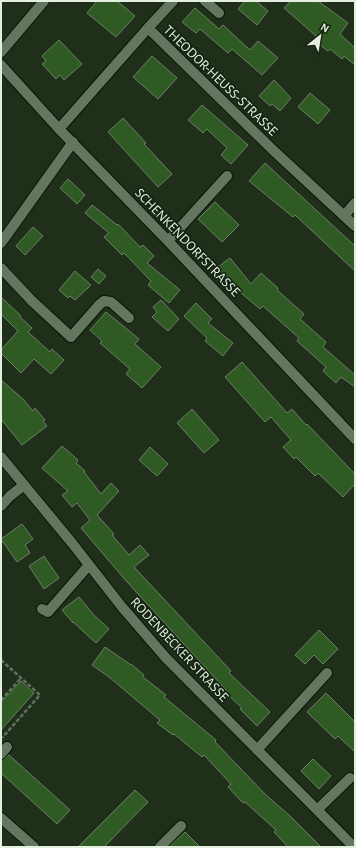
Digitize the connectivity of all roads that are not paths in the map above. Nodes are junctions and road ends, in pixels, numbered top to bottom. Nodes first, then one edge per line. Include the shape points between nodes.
1 (44, 1) edge
2 (173, 1) edge
3 (206, 1) edge
4 (219, 13) dead end
5 (148, 28) junction
6 (1, 52) edge
7 (1, 65) edge
8 (59, 128) junction
9 (73, 142) junction
10 (227, 176) dead end
11 (355, 203) edge
12 (344, 216) junction
13 (355, 226) edge
14 (168, 241) junction
15 (1, 243) edge
16 (1, 268) edge
17 (129, 318) dead end
18 (355, 438) edge
19 (1, 457) edge
20 (24, 485) junction
21 (1, 506) edge
22 (89, 565) junction
23 (42, 609) dead end
24 (327, 673) dead end
25 (257, 750) junction
26 (350, 778) dead end
27 (317, 810) junction
28 (1, 818) edge
29 (181, 826) dead end
30 (29, 845) edge
31 (160, 847) edge
32 (354, 847) edge

1 - 6 street
2 - 5 street
3 - 4 street
5 - 8 street, THEODOR-HEUSS-STRASSE
5 - 12 street, THEODOR-HEUSS-STRASSE via 274,152
7 - 8 street, SCHENKENDORFSTRASSE
8 - 9 street, SCHENKENDORFSTRASSE
9 - 14 street, SCHENKENDORFSTRASSE
9 - 15 street
10 - 14 street
11 - 12 street
12 - 13 street, THEODOR-HEUSS-STRASSE
14 - 18 street, SCHENKENDORFSTRASSE
16 - 17 street via 32,302 71,337 104,301 111,302
19 - 20 street, RODENBECKER STRASSE
20 - 21 street
20 - 22 street, RODENBECKER STRASSE
22 - 23 street via 48,612
22 - 25 street, RODENBECKER STRASSE via 166,658
24 - 25 street
25 - 27 street, RODENBECKER STRASSE
26 - 27 street
27 - 32 street, RODENBECKER STRASSE
28 - 30 street
29 - 31 street

